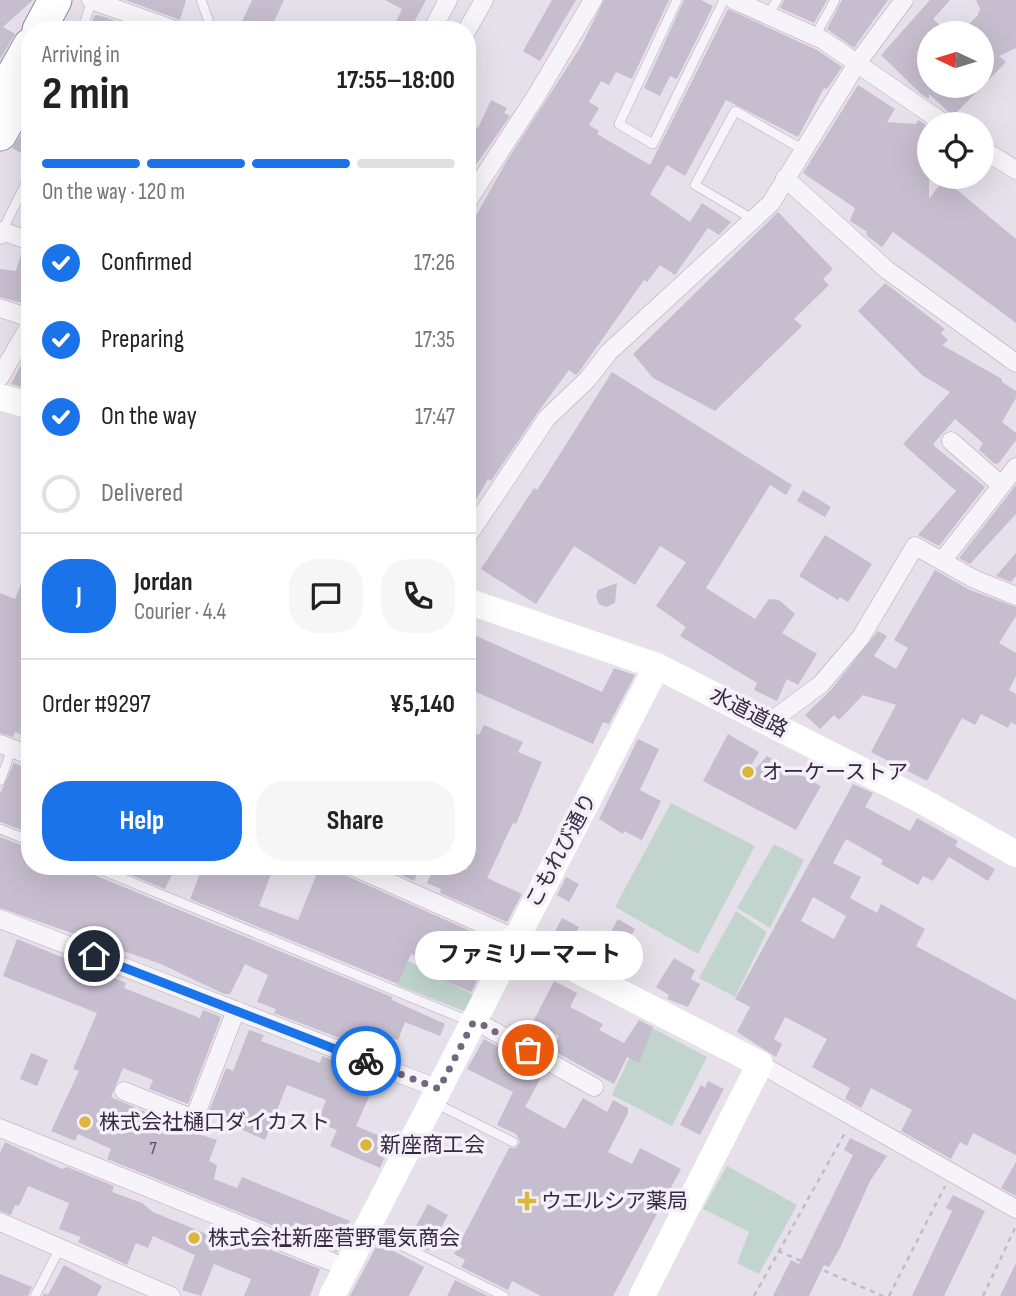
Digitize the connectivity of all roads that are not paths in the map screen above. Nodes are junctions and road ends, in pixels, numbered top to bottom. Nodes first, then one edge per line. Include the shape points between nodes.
1 (55, 0) edge
2 (74, 0) edge
3 (91, 0) edge
4 (201, 0) edge
5 (448, 0) edge
6 (458, 0) edge
7 (593, 0) edge
8 (677, 0) edge
9 (724, 0) edge
10 (734, 0) edge
11 (835, 0) edge
12 (904, 0) edge
13 (481, 6) edge
14 (772, 8) edge
15 (43, 21) edge
16 (63, 21) edge
17 (85, 21) edge
18 (139, 21) edge
19 (209, 21) edge
20 (437, 21) edge
21 (814, 36) junction
22 (21, 61) edge
23 (858, 62) junction
24 (0, 97) edge
25 (21, 97) edge
26 (929, 112) edge
27 (0, 134) edge
28 (802, 149) junction
29 (994, 156) edge
30 (1016, 170) edge
31 (785, 178) junction
32 (476, 188) edge
33 (21, 193) edge
34 (754, 220) junction
35 (1, 233) edge
36 (21, 239) edge
37 (0, 308) edge
38 (21, 315) edge
39 (21, 341) edge
40 (1016, 363) edge
41 (0, 377) edge
42 (0, 397) edge
43 (21, 403) edge
44 (951, 441) dead end
45 (1016, 467) edge
46 (1001, 485) junction
47 (476, 524) edge
48 (942, 561) junction
49 (1016, 596) edge
50 (476, 604) edge
51 (657, 666) junction
52 (770, 722) junction
53 (6, 747) edge
54 (0, 781) edge
55 (0, 829) edge
56 (21, 837) edge
57 (1016, 854) edge
58 (114, 875) edge
59 (372, 875) edge
60 (0, 919) edge
61 (514, 938) junction
62 (236, 1010) junction
63 (473, 1023) junction
64 (760, 1064) junction
65 (594, 1087) dead end
66 (124, 1091) dead end
67 (435, 1095) junction
68 (0, 1128) edge
69 (513, 1142) dead end
70 (1016, 1209) edge
71 (0, 1222) edge
72 (369, 1229) junction
73 (60, 1248) junction
74 (347, 1268) junction
75 (35, 1296) edge
76 (171, 1296) edge
77 (332, 1296) edge
78 (504, 1296) edge
79 (642, 1296) edge

1 - 15 highway
2 - 16 highway
3 - 17 lane
3 - 18 street
4 - 19 lane
5 - 20 street
6 - 13 street
7 - 32 street
8 - 9 lane via 619,124 653,144
10 - 14 street
11 - 21 lane
12 - 23 street
14 - 21 street
21 - 23 street
22 - 24 highway
23 - 26 street
23 - 28 street
25 - 27 highway
28 - 31 street
28 - 34 lane via 735,111 695,185
29 - 30 street
31 - 34 street via 771,203
31 - 40 street via 887,270
33 - 35 lane
34 - 47 street via 609,352 547,418
35 - 36 street
37 - 38 street
39 - 41 street
42 - 43 street
44 - 46 street
45 - 46 street
46 - 48 street
48 - 49 street
48 - 52 street via 915,546 861,637 821,684
50 - 51 street, 水道道路
51 - 52 street, 水道道路
51 - 61 street, こもれび通り
52 - 57 street, 水道道路
53 - 54 lane
55 - 56 lane
58 - 63 lane
59 - 61 street
60 - 62 street
61 - 63 street, こもれび通り
61 - 64 street
62 - 66 street via 194,1119
62 - 67 street
63 - 65 street
63 - 67 street, こもれび通り
64 - 70 street
64 - 79 street
67 - 69 lane
67 - 72 street, こもれび通り
68 - 74 street
71 - 73 street
72 - 74 street, こもれび通り
72 - 78 lane
73 - 75 lane
73 - 76 street
74 - 77 street, こもれび通り

